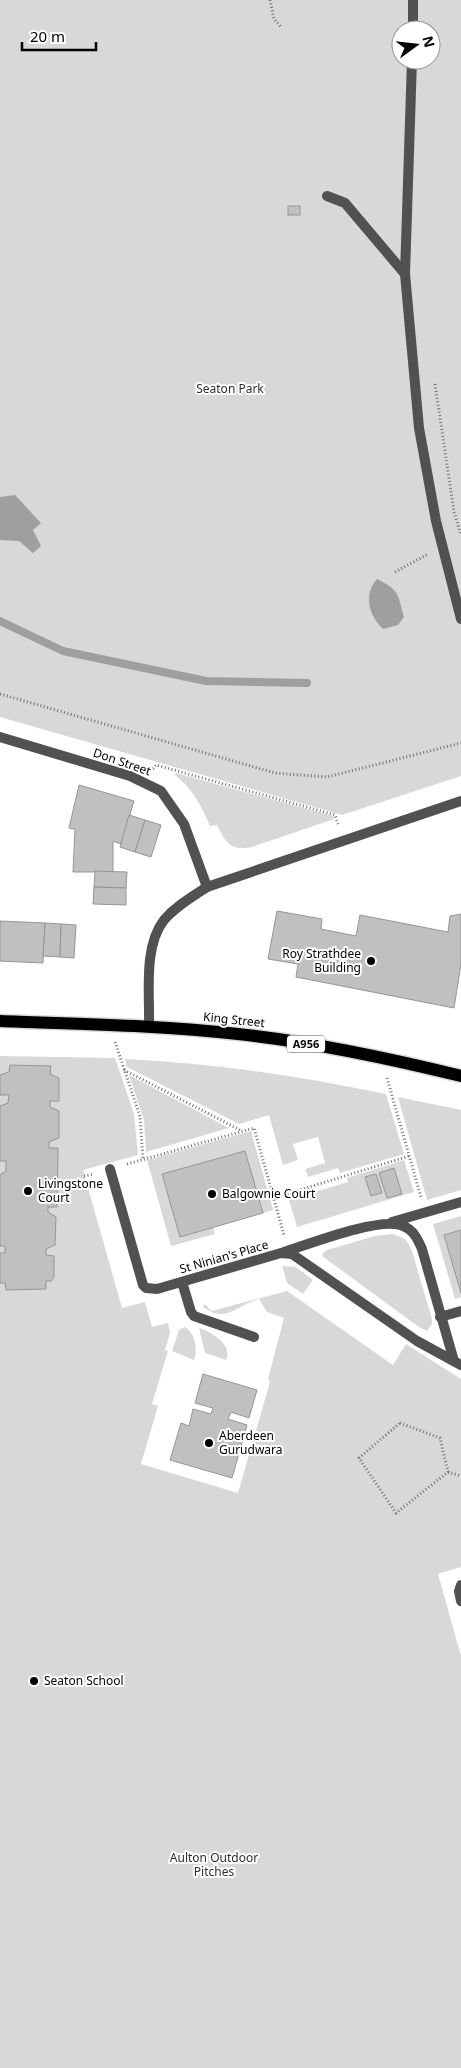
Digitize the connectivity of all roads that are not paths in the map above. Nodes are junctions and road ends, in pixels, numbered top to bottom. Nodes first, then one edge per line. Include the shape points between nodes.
1 (414, 0) edge
2 (413, 20) edge
3 (412, 70) edge
4 (327, 196) dead end
5 (405, 274) junction
6 (461, 619) edge
7 (0, 737) edge
8 (461, 801) edge
9 (208, 888) junction
10 (0, 1021) edge
11 (149, 1026) junction
12 (461, 1076) edge
13 (110, 1169) road end
14 (461, 1202) edge
15 (386, 1224) junction
16 (285, 1252) junction
17 (182, 1282) junction
18 (461, 1311) edge
19 (440, 1317) junction
20 (254, 1337) dead end
21 (457, 1363) edge
22 (461, 1585) edge
23 (461, 1601) edge

1 - 2 street
3 - 5 street
4 - 5 street via 345,203
5 - 6 street via 419,428 442,548
7 - 9 street, Don Street via 142,781 161,791 177,811 191,839
8 - 9 street
9 - 11 street via 176,908 156,936 151,955
10 - 11 main road, King Street / A956
11 - 12 main road, King Street / A956 via 238,1034 381,1058
13 - 17 street, St Ninian's Place via 143,1285 153,1290
14 - 15 street
15 - 16 street via 369,1226
15 - 19 street via 402,1225 416,1237
16 - 17 street, St Ninian's Place
16 - 21 street, St Ninian's Place via 298,1256 418,1340
17 - 20 street via 194,1316
18 - 19 street
19 - 21 street
22 - 23 street

